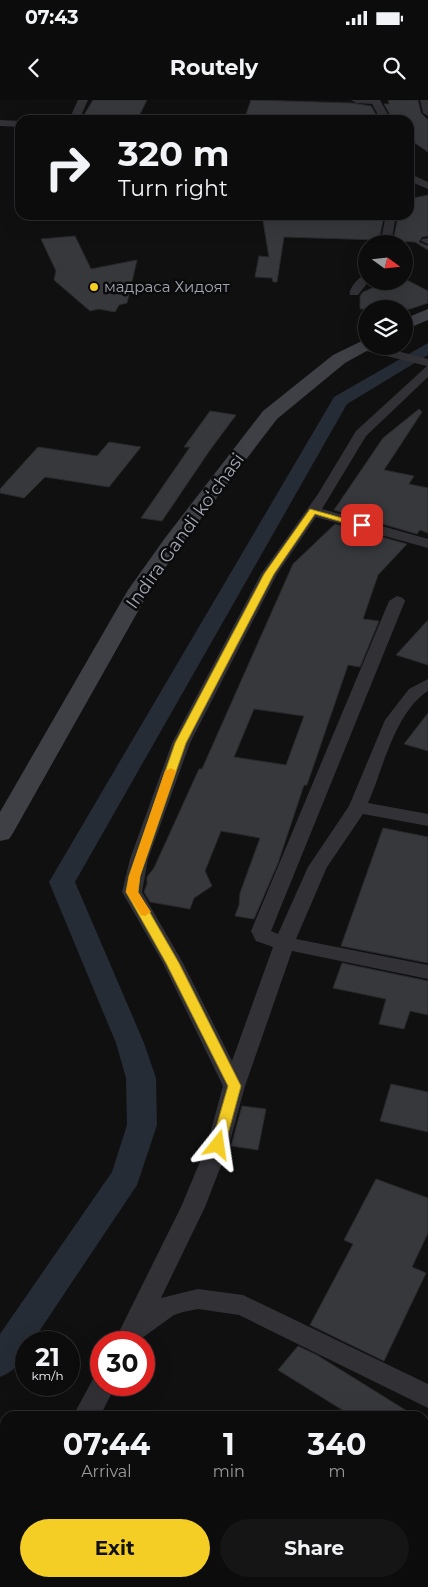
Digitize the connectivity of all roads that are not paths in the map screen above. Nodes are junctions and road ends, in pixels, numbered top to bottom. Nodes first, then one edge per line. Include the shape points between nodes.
1 (83, 100) edge
2 (356, 100) edge
3 (375, 100) edge
4 (425, 100) edge
5 (428, 113) edge
6 (76, 115) edge
7 (383, 115) edge
8 (0, 124) edge
9 (15, 124) edge
10 (414, 177) edge
11 (428, 186) edge
12 (390, 220) edge
13 (387, 235) edge
14 (358, 288) edge
15 (354, 293) dead end
16 (428, 314) edge
17 (413, 321) edge
18 (358, 352) edge
19 (399, 355) edge
20 (428, 363) edge
21 (428, 370) edge
22 (313, 511) junction
23 (428, 544) edge
24 (397, 601) dead end
25 (428, 684) edge
26 (358, 807) junction
27 (428, 820) edge
28 (0, 833) edge
29 (284, 943) junction
30 (428, 972) edge
31 (234, 1086) junction
32 (133, 1331) edge
33 (137, 1331) edge
34 (97, 1396) edge
35 (428, 1396) edge
36 (89, 1411) edge

1 - 6 street
2 - 3 street
3 - 7 street
4 - 5 street
8 - 9 street
10 - 11 street
12 - 13 street
14 - 15 street
16 - 17 street
18 - 28 street, Indira Gandi koʻchasi via 339,359 270,415 172,542 139,590
19 - 20 street
21 - 22 street via 361,434
22 - 23 street
22 - 31 street via 269,574 181,743 139,859 132,892
24 - 29 street via 261,931 263,936
25 - 26 street via 420,687 391,722
26 - 27 street
26 - 29 street via 314,874
29 - 30 street
29 - 31 street
31 - 32 street via 218,1145 193,1208
33 - 35 street via 167,1306 198,1299 243,1305
34 - 36 street

